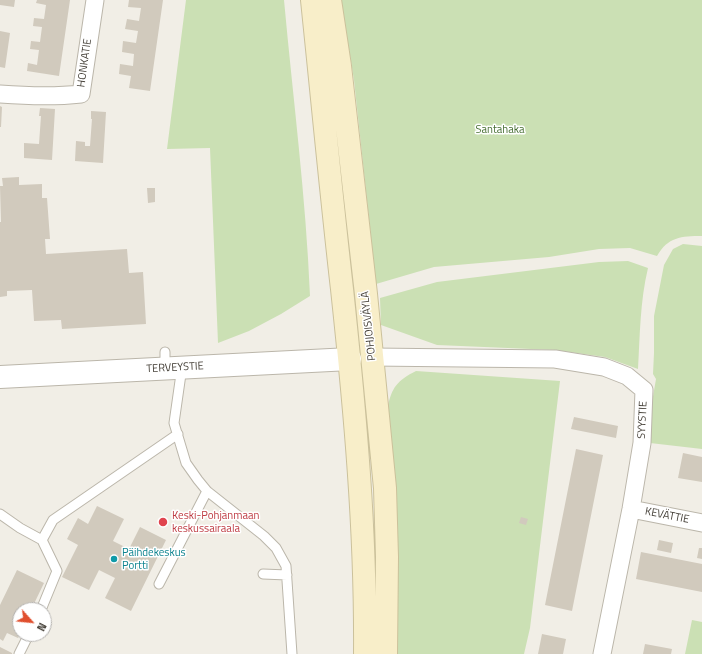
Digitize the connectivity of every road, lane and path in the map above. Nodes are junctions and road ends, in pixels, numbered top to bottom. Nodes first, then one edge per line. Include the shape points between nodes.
1 (94, 0) edge
2 (312, 0) edge
3 (330, 0) edge
4 (0, 94) edge
5 (372, 357) junction
6 (350, 359) junction
7 (171, 363) junction
8 (0, 377) edge
9 (178, 434) junction
10 (207, 491) junction
11 (631, 509) junction
12 (0, 514) edge
13 (702, 523) edge
14 (42, 540) junction
15 (263, 574) dead end
16 (287, 575) junction
17 (159, 584) dead end
18 (44, 602) edge
19 (25, 642) edge
20 (19, 654) edge
21 (292, 654) edge
22 (364, 654) edge
23 (386, 654) edge
24 (602, 654) edge

1 - 4 street, HONKATIE via 81,94
2 - 6 main road, POHJOISVÄYLÄ
3 - 5 main road, POHJOISVÄYLÄ via 340,66
5 - 6 main road
5 - 11 street, SYYSTIE via 555,359 604,367 627,376 644,390 642,442
5 - 23 main road, POHJOISVÄYLÄ via 388,558
6 - 7 street, TERVEYSTIE
6 - 22 main road, POHJOISVÄYLÄ via 363,549
7 - 8 street, TERVEYSTIE
7 - 9 lane via 174,423
9 - 10 lane via 186,462
9 - 14 lane via 53,520
10 - 16 lane via 276,548 286,566
10 - 17 lane
11 - 13 street, KEVÄTTIE
11 - 24 street, SYYSTIE
12 - 14 lane
14 - 18 lane via 57,571
15 - 16 lane
16 - 21 lane
19 - 20 lane

